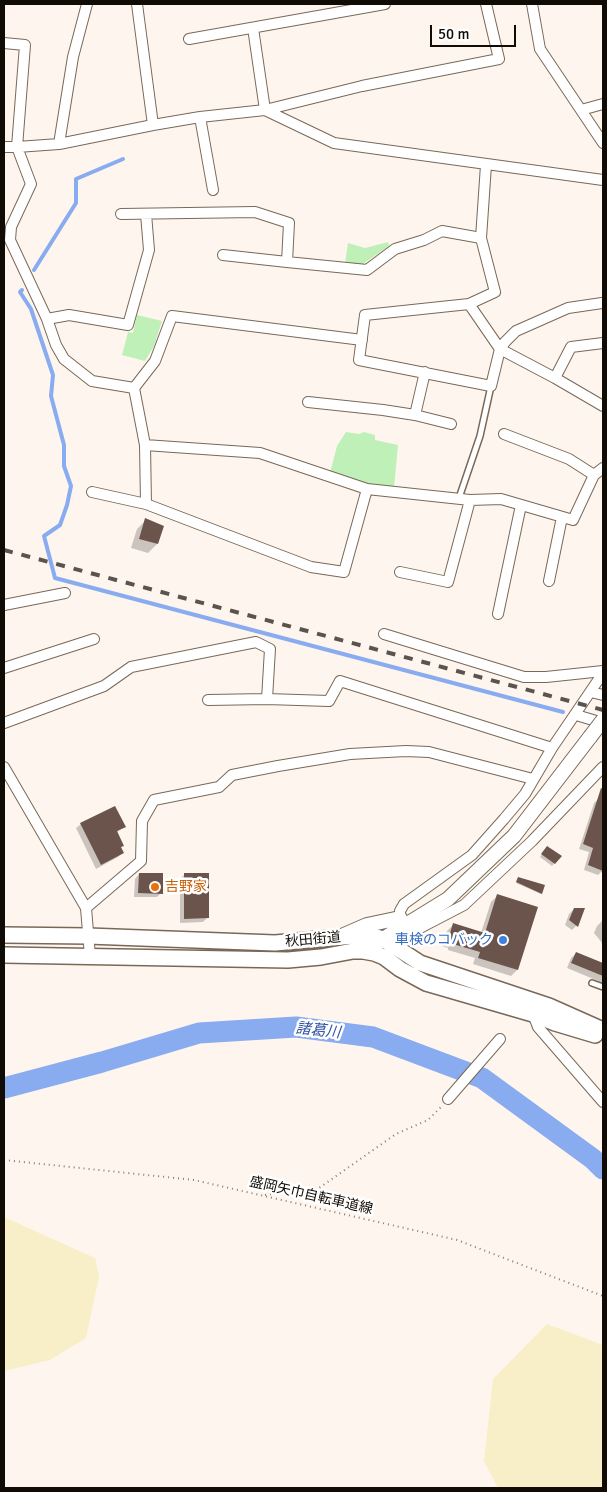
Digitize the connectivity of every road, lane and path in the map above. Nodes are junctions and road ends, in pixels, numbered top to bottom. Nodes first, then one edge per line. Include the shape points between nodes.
1 (87, 4) edge
2 (136, 4) edge
3 (385, 4) edge
4 (486, 4) edge
5 (532, 4) edge
6 (253, 28) junction
7 (189, 39) dead end
8 (4, 43) edge
9 (603, 104) edge
10 (265, 110) junction
11 (581, 110) junction
12 (200, 117) junction
13 (153, 125) junction
14 (603, 143) edge
15 (59, 144) junction
16 (4, 147) edge
17 (17, 147) junction
18 (486, 165) junction
19 (603, 180) edge
20 (213, 190) dead end
21 (121, 214) dead end
22 (146, 214) junction
23 (481, 238) junction
24 (223, 255) dead end
25 (288, 262) junction
26 (603, 302) edge
27 (469, 304) junction
28 (47, 319) junction
29 (362, 340) junction
30 (603, 343) edge
31 (500, 349) junction
32 (425, 372) junction
33 (555, 378) junction
34 (491, 386) junction
35 (134, 388) junction
36 (308, 402) dead end
37 (603, 406) edge
38 (415, 415) junction
39 (451, 424) dead end
40 (504, 434) dead end
41 (145, 446) junction
42 (603, 468) edge
43 (594, 475) junction
44 (367, 489) junction
45 (92, 492) dead end
46 (459, 498) junction
47 (470, 500) junction
48 (146, 504) junction
49 (521, 505) junction
50 (562, 517) junction
51 (400, 572) dead end
52 (549, 581) dead end
53 (65, 593) dead end
54 (4, 605) edge
55 (498, 614) dead end
56 (384, 634) dead end
57 (94, 639) dead end
58 (4, 668) edge
59 (603, 672) edge
60 (591, 692) junction
61 (603, 695) edge
62 (267, 699) junction
63 (208, 700) dead end
64 (576, 715) junction
65 (603, 722) edge
66 (4, 723) edge
67 (552, 748) junction
68 (4, 766) edge
69 (603, 767) edge
70 (534, 780) junction
71 (86, 908) junction
72 (402, 922) junction
73 (4, 935) edge
74 (88, 936) junction
75 (336, 938) junction
76 (383, 939) junction
77 (353, 951) junction
78 (404, 953) junction
79 (4, 954) edge
80 (90, 956) junction
81 (389, 962) junction
82 (592, 983) dead end
83 (603, 987) edge
84 (534, 1014) junction
85 (603, 1030) edge
86 (500, 1038) dead end
87 (603, 1038) edge
88 (448, 1099) joint
89 (603, 1102) edge
90 (4, 1160) edge
91 (263, 1196) junction
92 (603, 1296) edge

1 - 15 street via 73,57
2 - 13 street
3 - 6 street
4 - 10 street via 499,59 362,86
5 - 11 street via 540,49
6 - 7 street
6 - 10 street
8 - 17 street via 25,45
9 - 11 street
10 - 12 street
10 - 18 street via 334,143
11 - 14 street
12 - 13 street
12 - 20 street
13 - 15 street
15 - 17 street
16 - 17 street
17 - 28 street via 31,184 11,226 10,240
18 - 19 street
18 - 23 street
21 - 22 street
22 - 25 street via 255,212 289,224
22 - 28 street via 150,250 128,325 69,315
23 - 25 street via 442,231 395,250 367,270
23 - 27 street via 495,292
24 - 25 street
26 - 31 street via 568,308 516,331
27 - 29 street via 365,315
27 - 31 street
28 - 35 street via 64,360 92,381
29 - 32 street via 359,360
29 - 35 street via 172,316 155,361
30 - 33 street via 571,347
31 - 33 street
31 - 34 street
32 - 34 street
32 - 38 street
33 - 37 street
34 - 46 lane via 480,436
35 - 41 street
36 - 38 street
38 - 39 street
40 - 43 street via 569,459
41 - 44 street via 260,452
41 - 48 street
42 - 43 street
43 - 50 street via 573,520
44 - 46 street
44 - 48 street via 344,572 311,567
45 - 48 street
46 - 47 street
47 - 49 street via 501,499
47 - 51 street via 448,582
49 - 50 street
49 - 55 street
50 - 52 street
53 - 54 street
56 - 59 street via 524,677
57 - 58 street
59 - 60 street
60 - 61 street
60 - 64 street
62 - 63 street
62 - 66 street via 270,649 256,642 131,667 104,686
62 - 67 street via 329,701 340,681
64 - 65 street
64 - 67 street
65 - 72 street, bridge via 514,836 448,899
67 - 70 street
68 - 71 street
69 - 72 street via 464,905 416,930 410,930
70 - 71 street via 429,752 406,751 350,754 232,775 219,787 154,800 142,822 141,861
70 - 72 street via 472,855 404,904 400,911
71 - 74 street
72 - 75 street via 367,925
72 - 76 street via 391,926
72 - 78 street via 398,946
73 - 74 main road, 秋田街道
74 - 75 main road, 秋田街道 via 275,943
74 - 80 street
75 - 76 main road, 秋田街道 via 365,935
76 - 77 street
76 - 78 main road, 秋田街道
76 - 81 street
77 - 80 main road, 秋田街道 via 288,960
77 - 81 main road, 秋田街道 via 374,952
78 - 85 main road, 秋田街道 via 432,968 549,1006
79 - 80 main road, 秋田街道
81 - 84 main road, 秋田街道 via 426,982
82 - 83 lane
84 - 87 main road, 秋田街道
84 - 89 street via 538,1027
86 - 88 street
88 - 91 path via 428,1120 396,1134 319,1188
90 - 91 path, 盛岡矢巾自転車道線 via 194,1180
91 - 92 path, 盛岡矢巾自転車道線 via 457,1240

